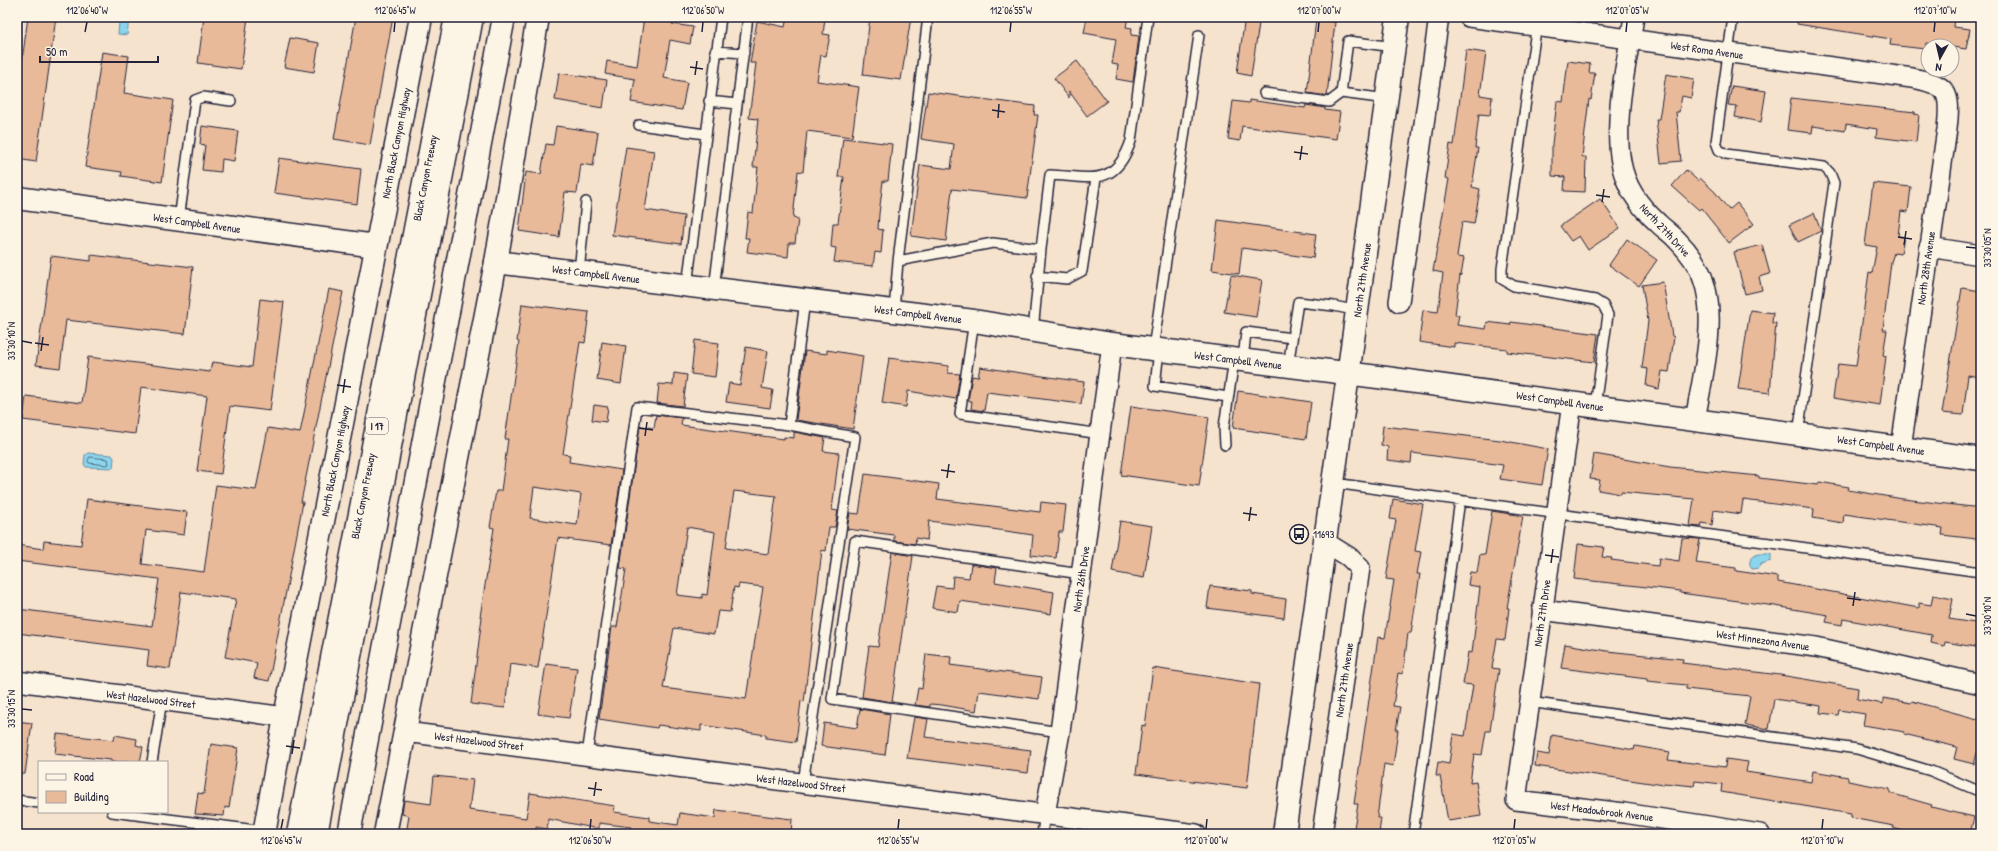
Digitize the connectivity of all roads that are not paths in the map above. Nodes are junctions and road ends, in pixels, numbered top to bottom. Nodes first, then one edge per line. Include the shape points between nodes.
1 (421, 17) edge
2 (456, 17) edge
3 (472, 17) edge
4 (486, 17) edge
5 (504, 17) edge
6 (538, 17) edge
7 (721, 17) edge
8 (748, 17) edge
9 (928, 17) edge
10 (1148, 17) edge
11 (1398, 17) edge
12 (1439, 17) edge
13 (1469, 17) edge
14 (1634, 17) edge
15 (1733, 17) edge
16 (1538, 21) edge
17 (1199, 35) dead end
18 (1630, 40) junction
19 (1394, 47) junction
20 (715, 50) junction
21 (744, 53) junction
22 (1728, 53) junction
23 (1943, 90) joint
24 (1264, 93) dead end
25 (1341, 93) junction
26 (1387, 99) junction
27 (231, 101) dead end
28 (709, 101) junction
29 (737, 104) junction
30 (640, 125) dead end
31 (705, 134) junction
32 (1096, 178) junction
33 (17, 198) edge
34 (586, 202) dead end
35 (179, 220) junction
36 (376, 246) junction
37 (1929, 247) junction
38 (1041, 249) junction
39 (1981, 254) edge
40 (496, 262) junction
41 (898, 262) junction
42 (579, 272) junction
43 (1037, 276) junction
44 (687, 286) junction
45 (714, 289) junction
46 (805, 300) junction
47 (1399, 302) dead end
48 (1358, 311) junction
49 (894, 312) junction
50 (974, 321) junction
51 (1033, 331) junction
52 (1292, 338) junction
53 (1112, 344) junction
54 (1156, 349) junction
55 (1239, 360) junction
56 (1288, 366) junction
57 (1349, 374) junction
58 (1228, 397) junction
59 (1572, 403) junction
60 (1595, 406) junction
61 (1695, 420) junction
62 (789, 425) junction
63 (1101, 434) junction
64 (1798, 434) junction
65 (1225, 445) dead end
66 (1901, 448) junction
67 (1981, 459) edge
68 (1334, 483) junction
69 (1460, 500) junction
70 (1556, 512) junction
71 (1325, 542) junction
72 (1981, 572) edge
73 (1081, 574) junction
74 (1542, 610) junction
75 (17, 681) edge
76 (1981, 684) edge
77 (162, 700) junction
78 (1529, 702) junction
79 (285, 717) junction
80 (1060, 732) junction
81 (409, 733) junction
82 (587, 755) junction
83 (152, 761) edge
84 (803, 783) junction
85 (1981, 792) edge
86 (17, 800) edge
87 (1516, 800) joint
88 (38, 803) edge
89 (119, 813) edge
90 (1045, 814) junction
91 (265, 833) edge
92 (298, 834) edge
93 (316, 834) edge
94 (331, 834) edge
95 (349, 834) edge
96 (385, 834) edge
97 (394, 834) edge
98 (1042, 834) edge
99 (1196, 834) edge
100 (1284, 834) edge
101 (1322, 834) edge
102 (1413, 834) edge
103 (1760, 834) edge

1 - 36 main road, North Black Canyon Highway
2 - 92 main road, Black Canyon Freeway / I 17
3 - 93 main road
4 - 94 main road
5 - 95 main road
6 - 40 main road
7 - 20 lane
8 - 21 lane
9 - 41 lane
10 - 32 lane via 1126,156 1108,175
11 - 19 main road, North 27th Avenue
12 - 47 street
13 - 16 street, West Roma Avenue
14 - 18 street, North 27th Drive
15 - 22 lane
16 - 18 street, West Roma Avenue
16 - 60 lane via 1502,280 1514,286 1595,300 1603,305 1608,315
17 - 54 lane
18 - 22 street, West Roma Avenue
18 - 61 street, North 27th Drive via 1619,121 1621,162 1628,184 1639,203 1678,241 1694,262 1703,279 1708,300 1710,322
19 - 25 lane via 1348,42
19 - 26 main road, North 27th Avenue
20 - 21 lane
20 - 28 lane
21 - 29 lane
22 - 23 street, West Roma Avenue via 1912,78 1931,82
22 - 64 lane via 1716,142 1719,150 1726,154 1824,167 1834,183
23 - 37 street, North 28th Avenue via 1947,96 1948,114
24 - 25 lane via 1329,102
25 - 26 lane
26 - 48 main road, North 27th Avenue
27 - 35 lane via 203,97 195,100
28 - 29 lane
28 - 31 lane
29 - 45 lane
30 - 31 lane
31 - 44 lane
32 - 38 lane via 1050,175
32 - 43 lane via 1082,271 1067,279
33 - 35 main road, West Campbell Avenue
34 - 42 lane
35 - 36 main road, West Campbell Avenue
36 - 79 main road, North Black Canyon Highway
37 - 39 street
37 - 66 street, North 28th Avenue
38 - 41 lane via 993,243
38 - 43 lane
40 - 42 main road, West Campbell Avenue
40 - 81 main road
41 - 49 lane
42 - 44 main road, West Campbell Avenue
43 - 51 lane
44 - 45 main road, West Campbell Avenue
45 - 46 main road, West Campbell Avenue
46 - 49 main road, West Campbell Avenue
46 - 62 lane
48 - 52 lane via 1298,302
48 - 57 main road, North 27th Avenue
49 - 50 main road, West Campbell Avenue
50 - 51 main road, West Campbell Avenue
50 - 63 lane via 960,414
51 - 53 main road, West Campbell Avenue
52 - 55 lane via 1246,332
52 - 56 lane
53 - 54 main road, West Campbell Avenue
53 - 63 street, North 26th Drive
54 - 55 main road, West Campbell Avenue
54 - 58 lane via 1155,386
55 - 56 main road, West Campbell Avenue
55 - 58 lane
56 - 57 main road, West Campbell Avenue
57 - 59 main road, West Campbell Avenue
57 - 68 main road, North 27th Avenue
58 - 65 lane via 1224,427
59 - 60 main road, West Campbell Avenue
59 - 70 street, North 27th Drive
60 - 61 main road, West Campbell Avenue
61 - 64 main road, West Campbell Avenue
62 - 82 lane via 637,408
62 - 84 lane via 855,437
63 - 73 street, North 26th Drive
64 - 66 main road, West Campbell Avenue
66 - 67 main road, West Campbell Avenue
68 - 69 lane
68 - 71 main road, North 27th Avenue
69 - 70 lane
69 - 102 lane
70 - 72 lane
70 - 74 street, North 27th Drive
71 - 100 main road, North 27th Avenue
71 - 101 street, North 27th Avenue via 1349,557 1360,568
73 - 80 street, North 26th Drive
73 - 80 lane via 855,541 832,699
74 - 76 street, West Minnezona Avenue via 1816,647
74 - 78 street, North 27th Drive
75 - 77 street, West Hazelwood Street
77 - 79 street, West Hazelwood Street
77 - 83 lane
78 - 85 lane via 1857,750 1931,771
78 - 87 street, North 27th Drive
79 - 91 main road, North Black Canyon Highway
80 - 90 street, North 26th Drive
81 - 82 street, West Hazelwood Street
81 - 96 main road
81 - 97 lane
82 - 84 street, West Hazelwood Street
84 - 90 street, West Hazelwood Street
86 - 88 lane
87 - 103 street, West Meadowbrook Avenue via 1624,813
89 - 91 lane
90 - 98 lane
90 - 99 street, West Hazelwood Street

